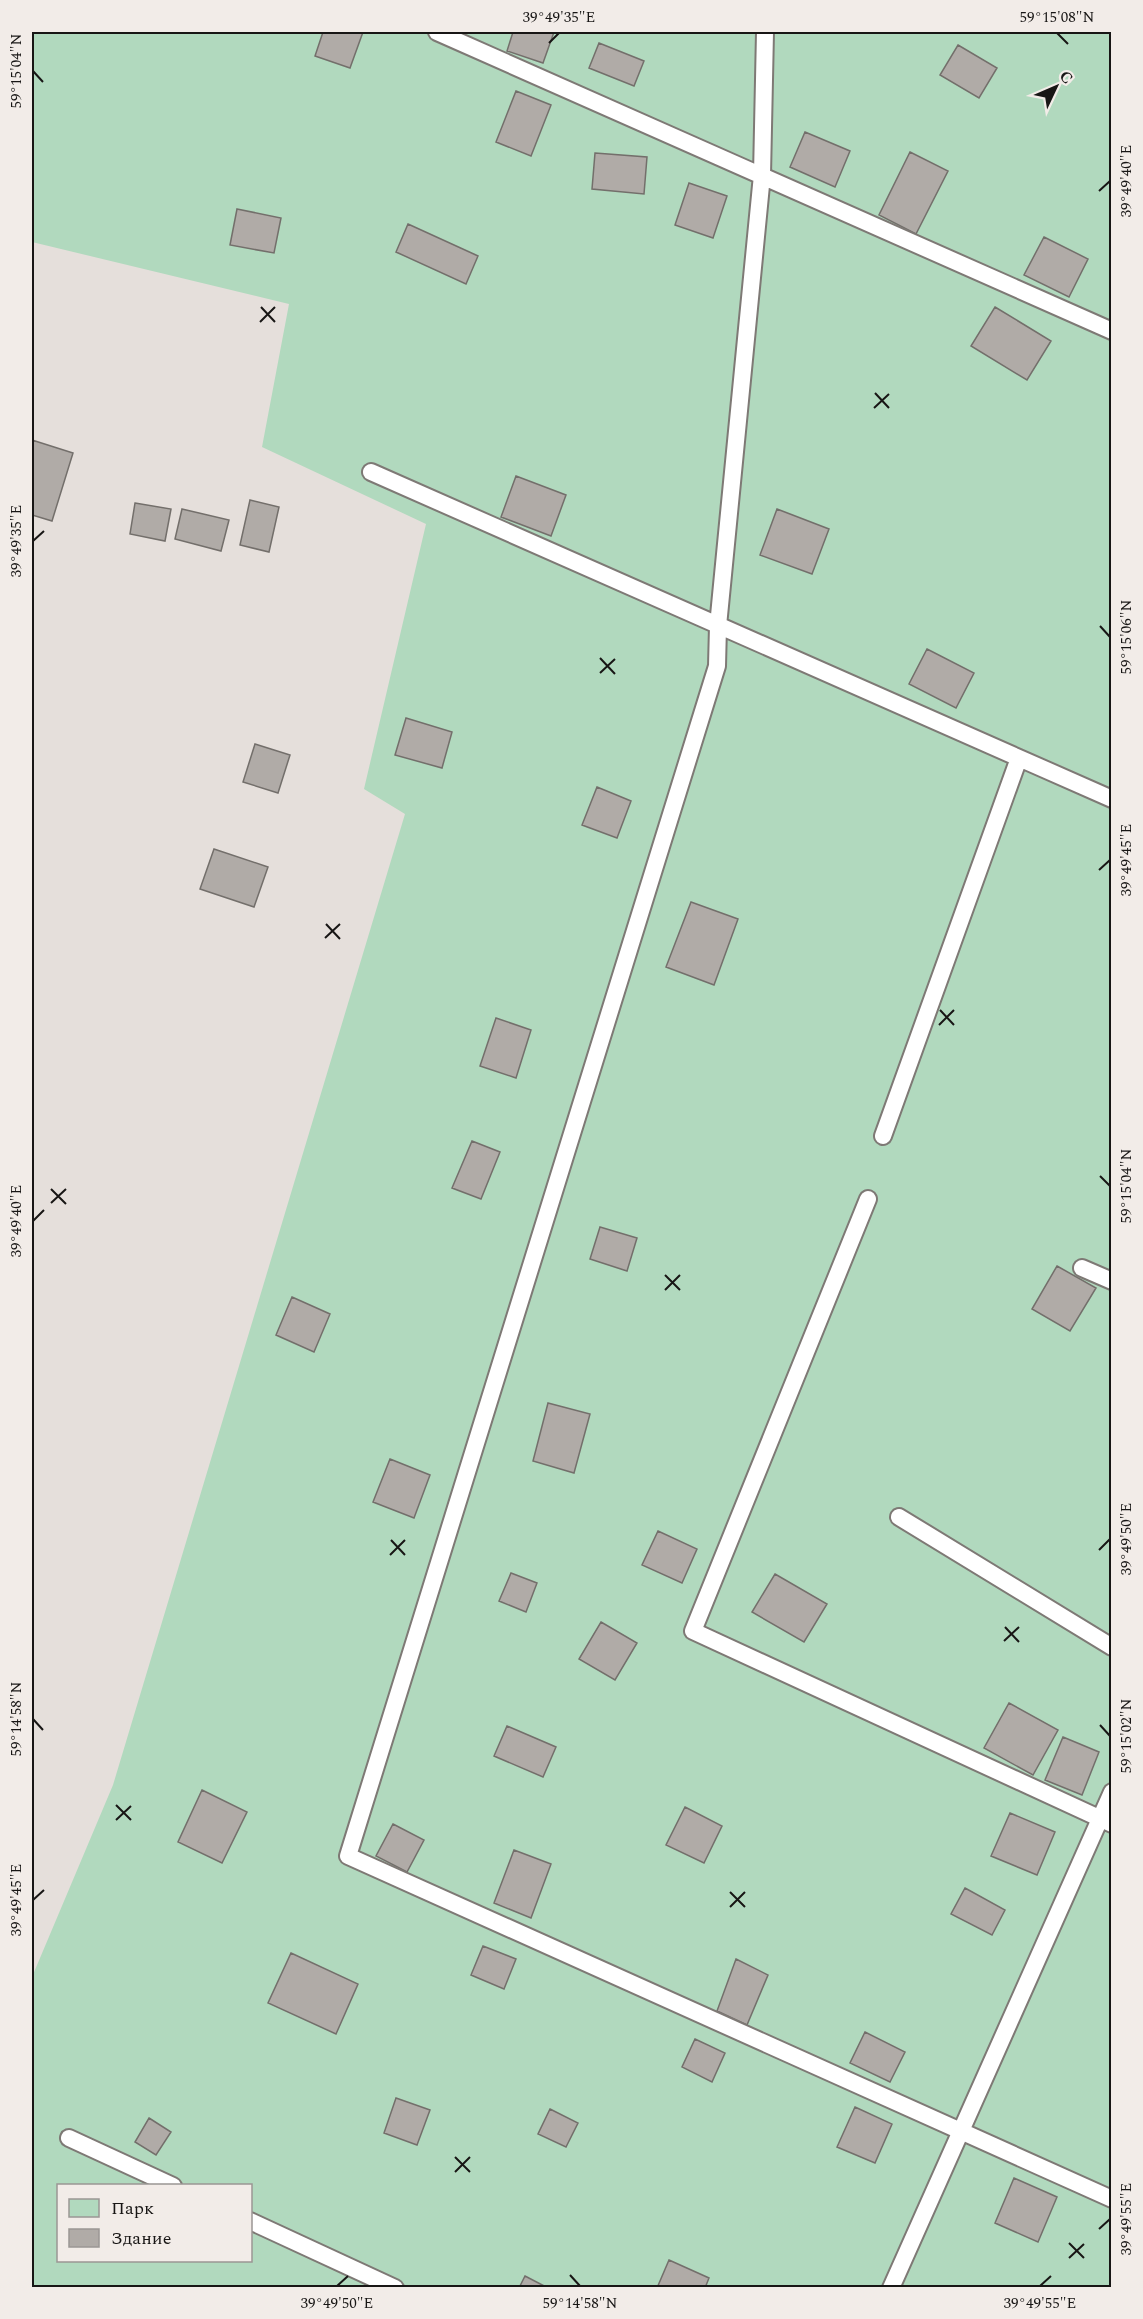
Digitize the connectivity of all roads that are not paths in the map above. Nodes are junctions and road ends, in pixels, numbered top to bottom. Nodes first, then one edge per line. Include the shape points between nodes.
1 (437, 32) edge
2 (765, 32) edge
3 (762, 175) junction
4 (1112, 331) edge
5 (370, 472) dead end
6 (718, 626) junction
7 (1019, 758) junction
8 (1112, 799) edge
9 (883, 1136) dead end
10 (868, 1199) dead end
11 (1082, 1268) dead end
12 (1112, 1281) edge
13 (899, 1517) dead end
14 (1112, 1647) edge
15 (1112, 1792) edge
16 (1105, 1821) edge
17 (960, 2132) junction
18 (69, 2138) dead end
19 (169, 2184) edge
20 (1112, 2199) edge
21 (252, 2222) edge
22 (395, 2288) edge
23 (891, 2288) edge

1 - 3 lane
2 - 3 lane
3 - 4 lane
3 - 6 lane
5 - 6 lane
6 - 7 lane
6 - 17 lane via 717,666 348,1856
7 - 8 lane
7 - 9 lane
10 - 16 lane via 693,1630
11 - 12 lane
13 - 14 lane
15 - 16 lane
16 - 17 lane
17 - 20 lane
17 - 23 lane
18 - 19 lane
21 - 22 lane

